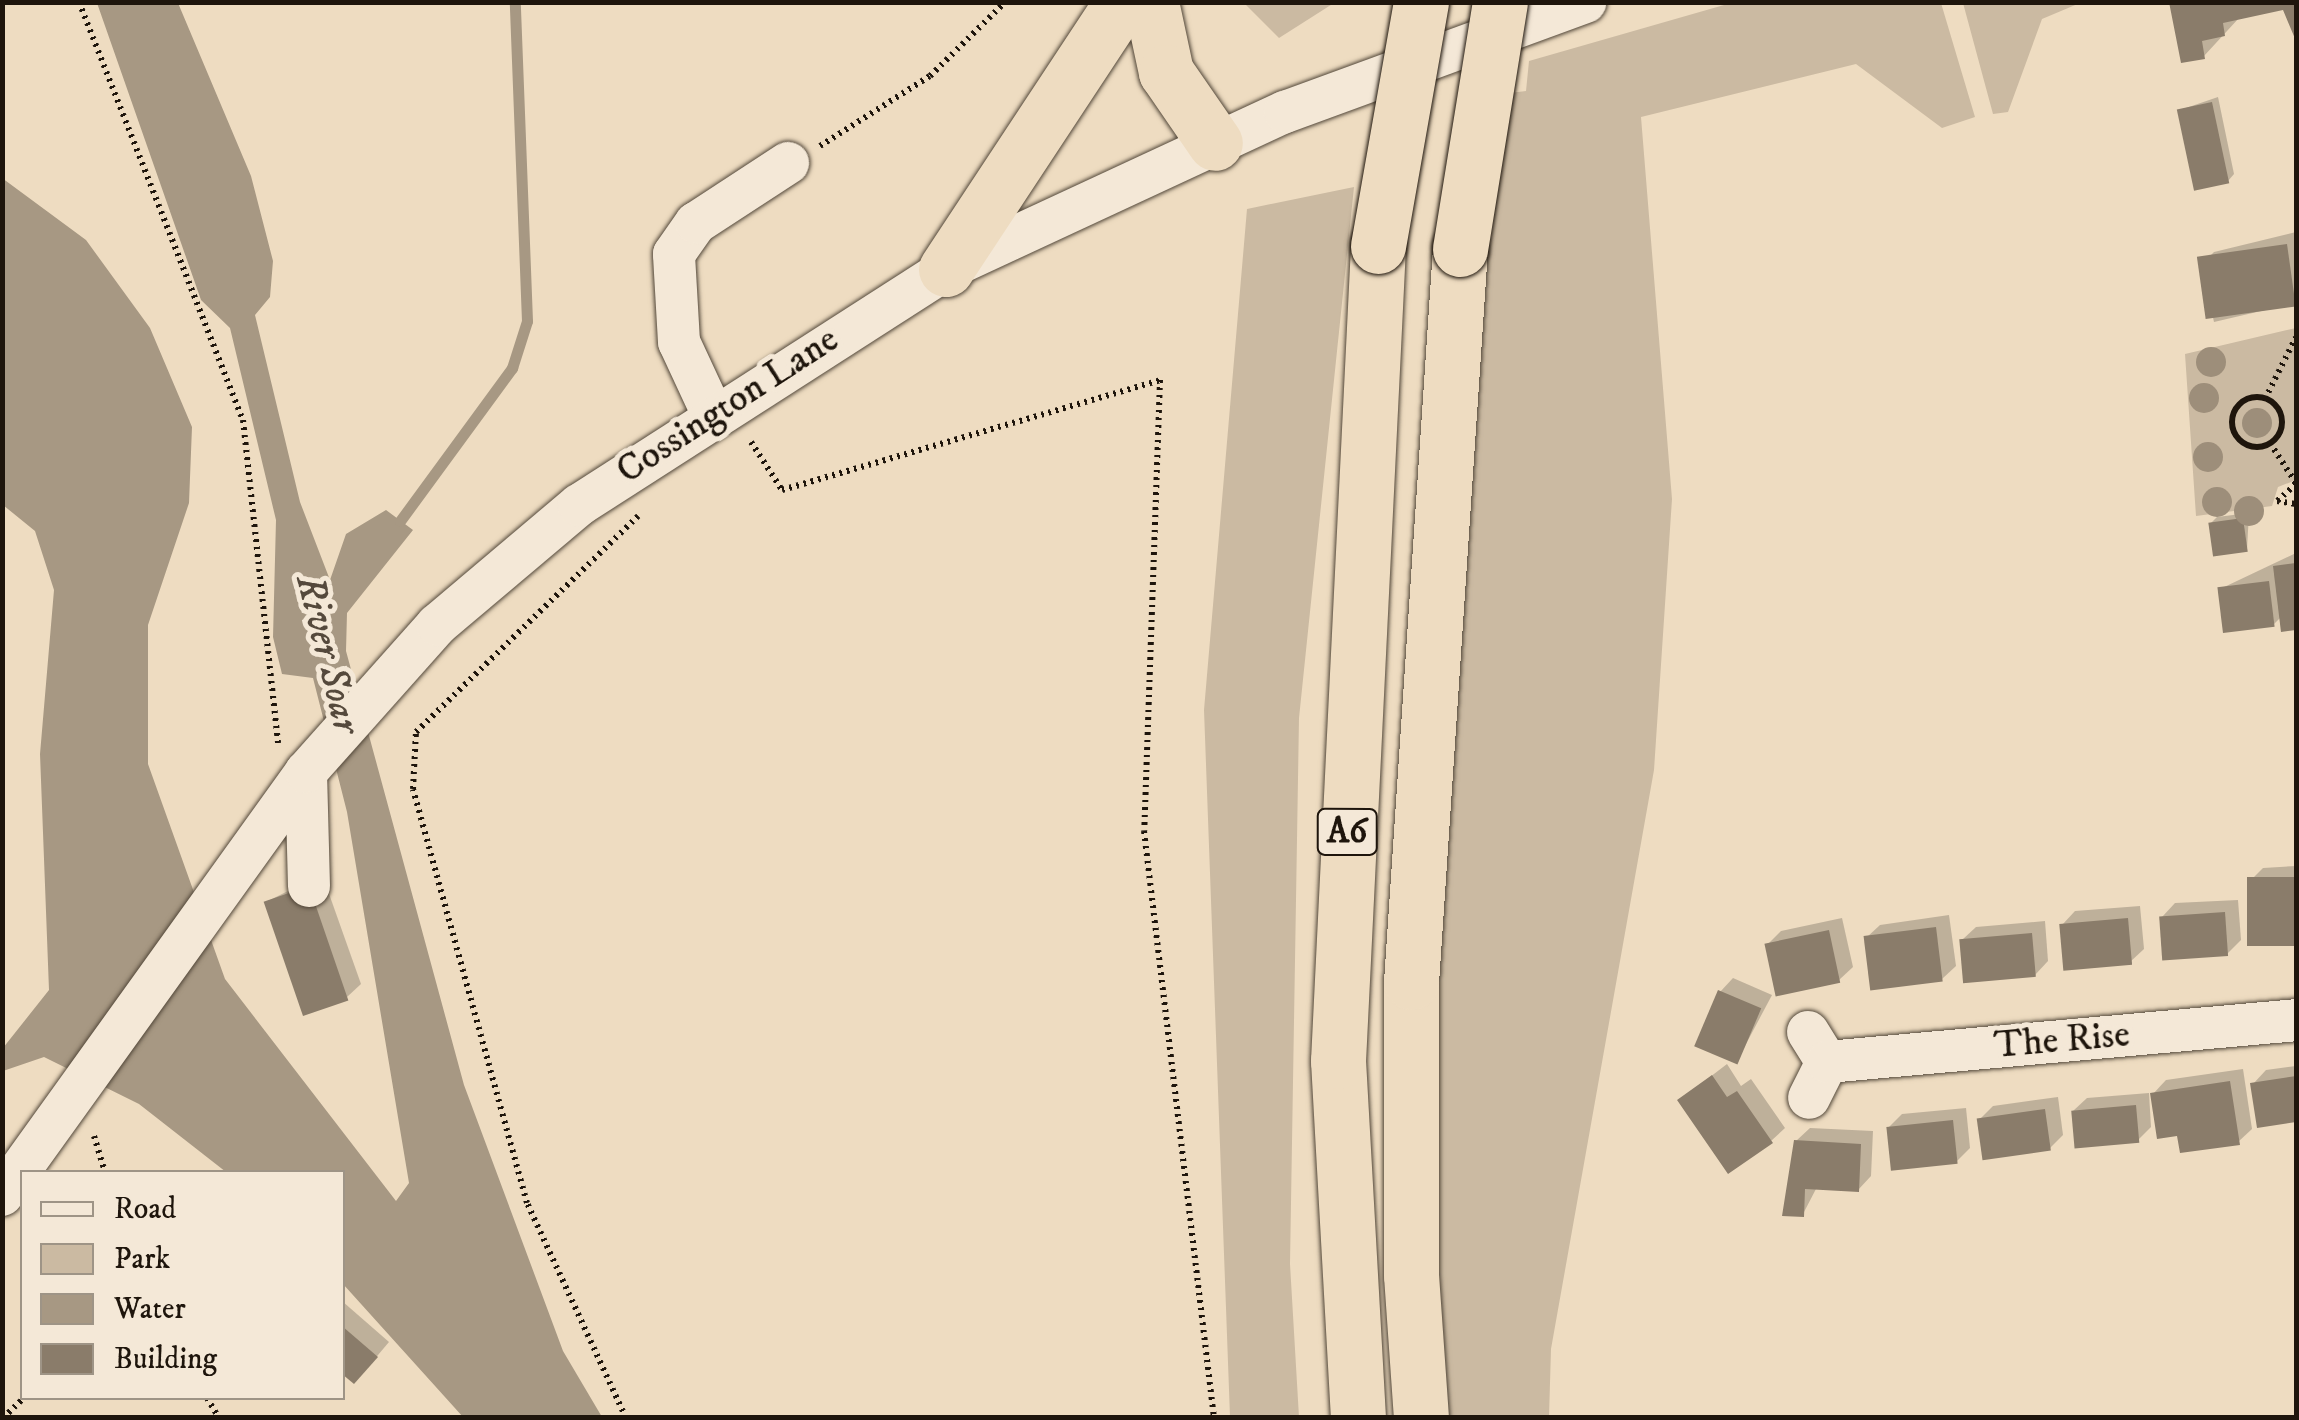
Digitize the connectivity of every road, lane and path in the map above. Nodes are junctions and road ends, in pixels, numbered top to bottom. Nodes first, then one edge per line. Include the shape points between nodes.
1 (79, 2) edge
2 (1005, 2) edge
3 (1122, 2) edge
4 (1151, 2) edge
5 (1421, 2) edge
6 (1500, 2) edge
7 (1586, 2) edge
8 (1215, 143) junction
9 (788, 164) joint
10 (946, 268) junction
11 (2296, 337) edge
12 (2265, 399) junction
13 (719, 408) junction
14 (2270, 443) junction
15 (634, 465) junction
16 (2296, 483) edge
17 (2296, 504) edge
18 (295, 787) junction
19 (309, 886) dead end
20 (2296, 1020) edge
21 (1815, 1064) dead end
22 (20, 1170) edge
23 (20, 1170) edge
24 (2, 1195) edge
25 (22, 1400) edge
26 (3, 1418) edge
27 (626, 1418) edge
28 (1214, 1418) edge
29 (1358, 1418) edge
30 (1421, 1418) edge

1 - 18 path via 242,420
2 - 9 path via 930,76
3 - 10 highway
4 - 8 highway via 1166,72
5 - 29 highway, A6, bridge via 1378,246 1338,1061
6 - 30 highway, A6, bridge via 1460,248 1411,982 1410,1274
7 - 8 street, Cossington Lane
8 - 10 street, Cossington Lane
9 - 13 street via 696,223 674,254 679,342
10 - 13 street, Cossington Lane
11 - 12 path
12 - 14 path via 2282,420
12 - 14 path via 2245,400 2232,424 2249,446
13 - 15 street, Cossington Lane
13 - 28 path via 782,490 1160,380 1144,831
14 - 16 path
15 - 18 street, Cossington Lane via 498,570 393,672
15 - 27 path via 638,518 416,732 413,789 527,1203
16 - 17 path via 2277,501
18 - 19 street
18 - 22 street, Cossington Lane
20 - 21 street, The Rise
23 - 24 street, Cossington Lane
25 - 26 path

